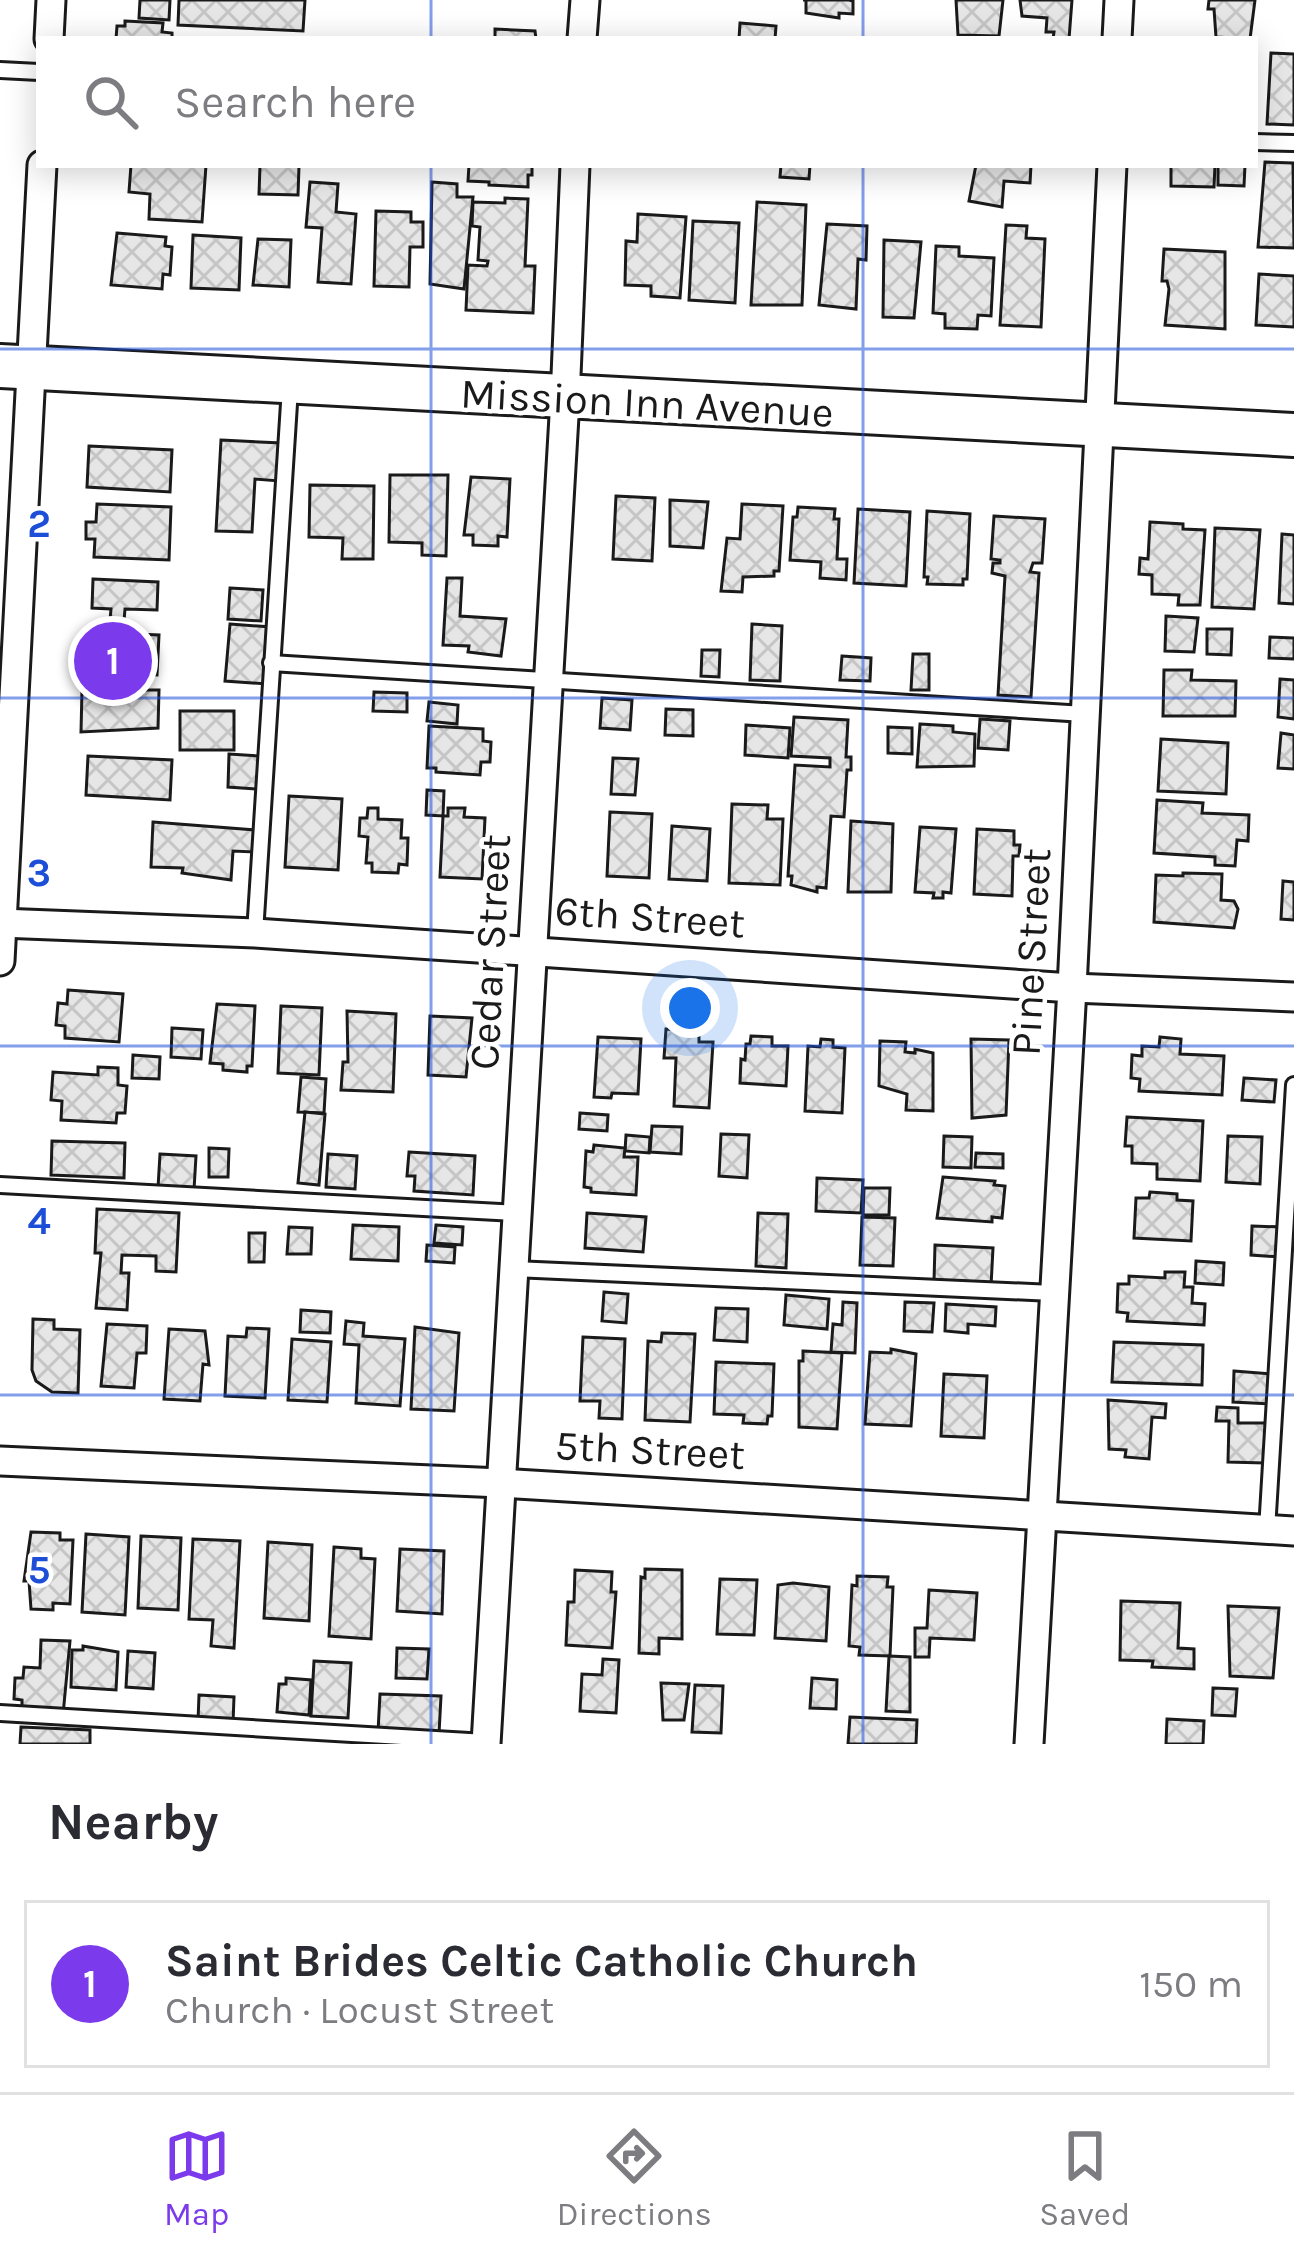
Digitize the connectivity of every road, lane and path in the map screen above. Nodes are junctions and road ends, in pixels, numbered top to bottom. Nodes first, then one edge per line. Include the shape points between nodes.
1 (51, 0) edge
2 (585, 0) edge
3 (1119, 0) edge
4 (49, 36) edge
5 (582, 36) edge
6 (1118, 36) edge
7 (0, 70) edge
8 (36, 72) edge
9 (1258, 142) edge
10 (1294, 143) edge
11 (42, 168) edge
12 (575, 168) edge
13 (1112, 168) edge
14 (15, 367) edge
15 (291, 383) junction
16 (565, 399) junction
17 (1100, 425) junction
18 (1294, 435) edge
19 (7, 645) edge
20 (271, 663) junction
21 (549, 682) junction
22 (1085, 714) junction
23 (1, 923) edge
24 (255, 933) junction
25 (532, 951) junction
26 (0, 961) edge
27 (1072, 988) junction
28 (1294, 998) edge
29 (1294, 1085) edge
30 (0, 1186) edge
31 (517, 1213) junction
32 (1289, 1258) edge
33 (514, 1269) junction
34 (1053, 1292) junction
35 (0, 1461) edge
36 (501, 1483) junction
37 (1040, 1516) junction
38 (1281, 1530) edge
39 (0, 1713) edge
40 (486, 1743) edge
41 (1029, 1744) edge

1 - 4 street
2 - 5 street
3 - 6 street
7 - 8 lane
9 - 10 lane
11 - 14 street
12 - 16 street, Cedar Street
13 - 17 street, Pine Street
14 - 15 main road, Mission Inn Avenue
14 - 19 street
15 - 16 main road, Mission Inn Avenue
15 - 20 lane
16 - 17 main road, Mission Inn Avenue
16 - 21 street, Cedar Street
17 - 18 main road, Mission Inn Avenue
17 - 22 street, Pine Street
19 - 23 street
20 - 21 lane
20 - 24 lane
21 - 22 lane
21 - 25 street, Cedar Street
22 - 27 street, Pine Street
23 - 24 street, 6th Street
23 - 26 street
24 - 25 street, 6th Street
25 - 27 street, 6th Street
25 - 31 street, Cedar Street
27 - 28 street, 6th Street
27 - 34 street, Pine Street
29 - 32 lane
30 - 31 lane
31 - 33 street, Cedar Street
32 - 38 lane
33 - 34 lane
33 - 36 street, Cedar Street
34 - 37 street, Pine Street
35 - 36 street, 5th Street
36 - 37 street, 5th Street
36 - 40 street, Cedar Street
37 - 38 street, 5th Street
37 - 41 street, Pine Street
39 - 40 lane

